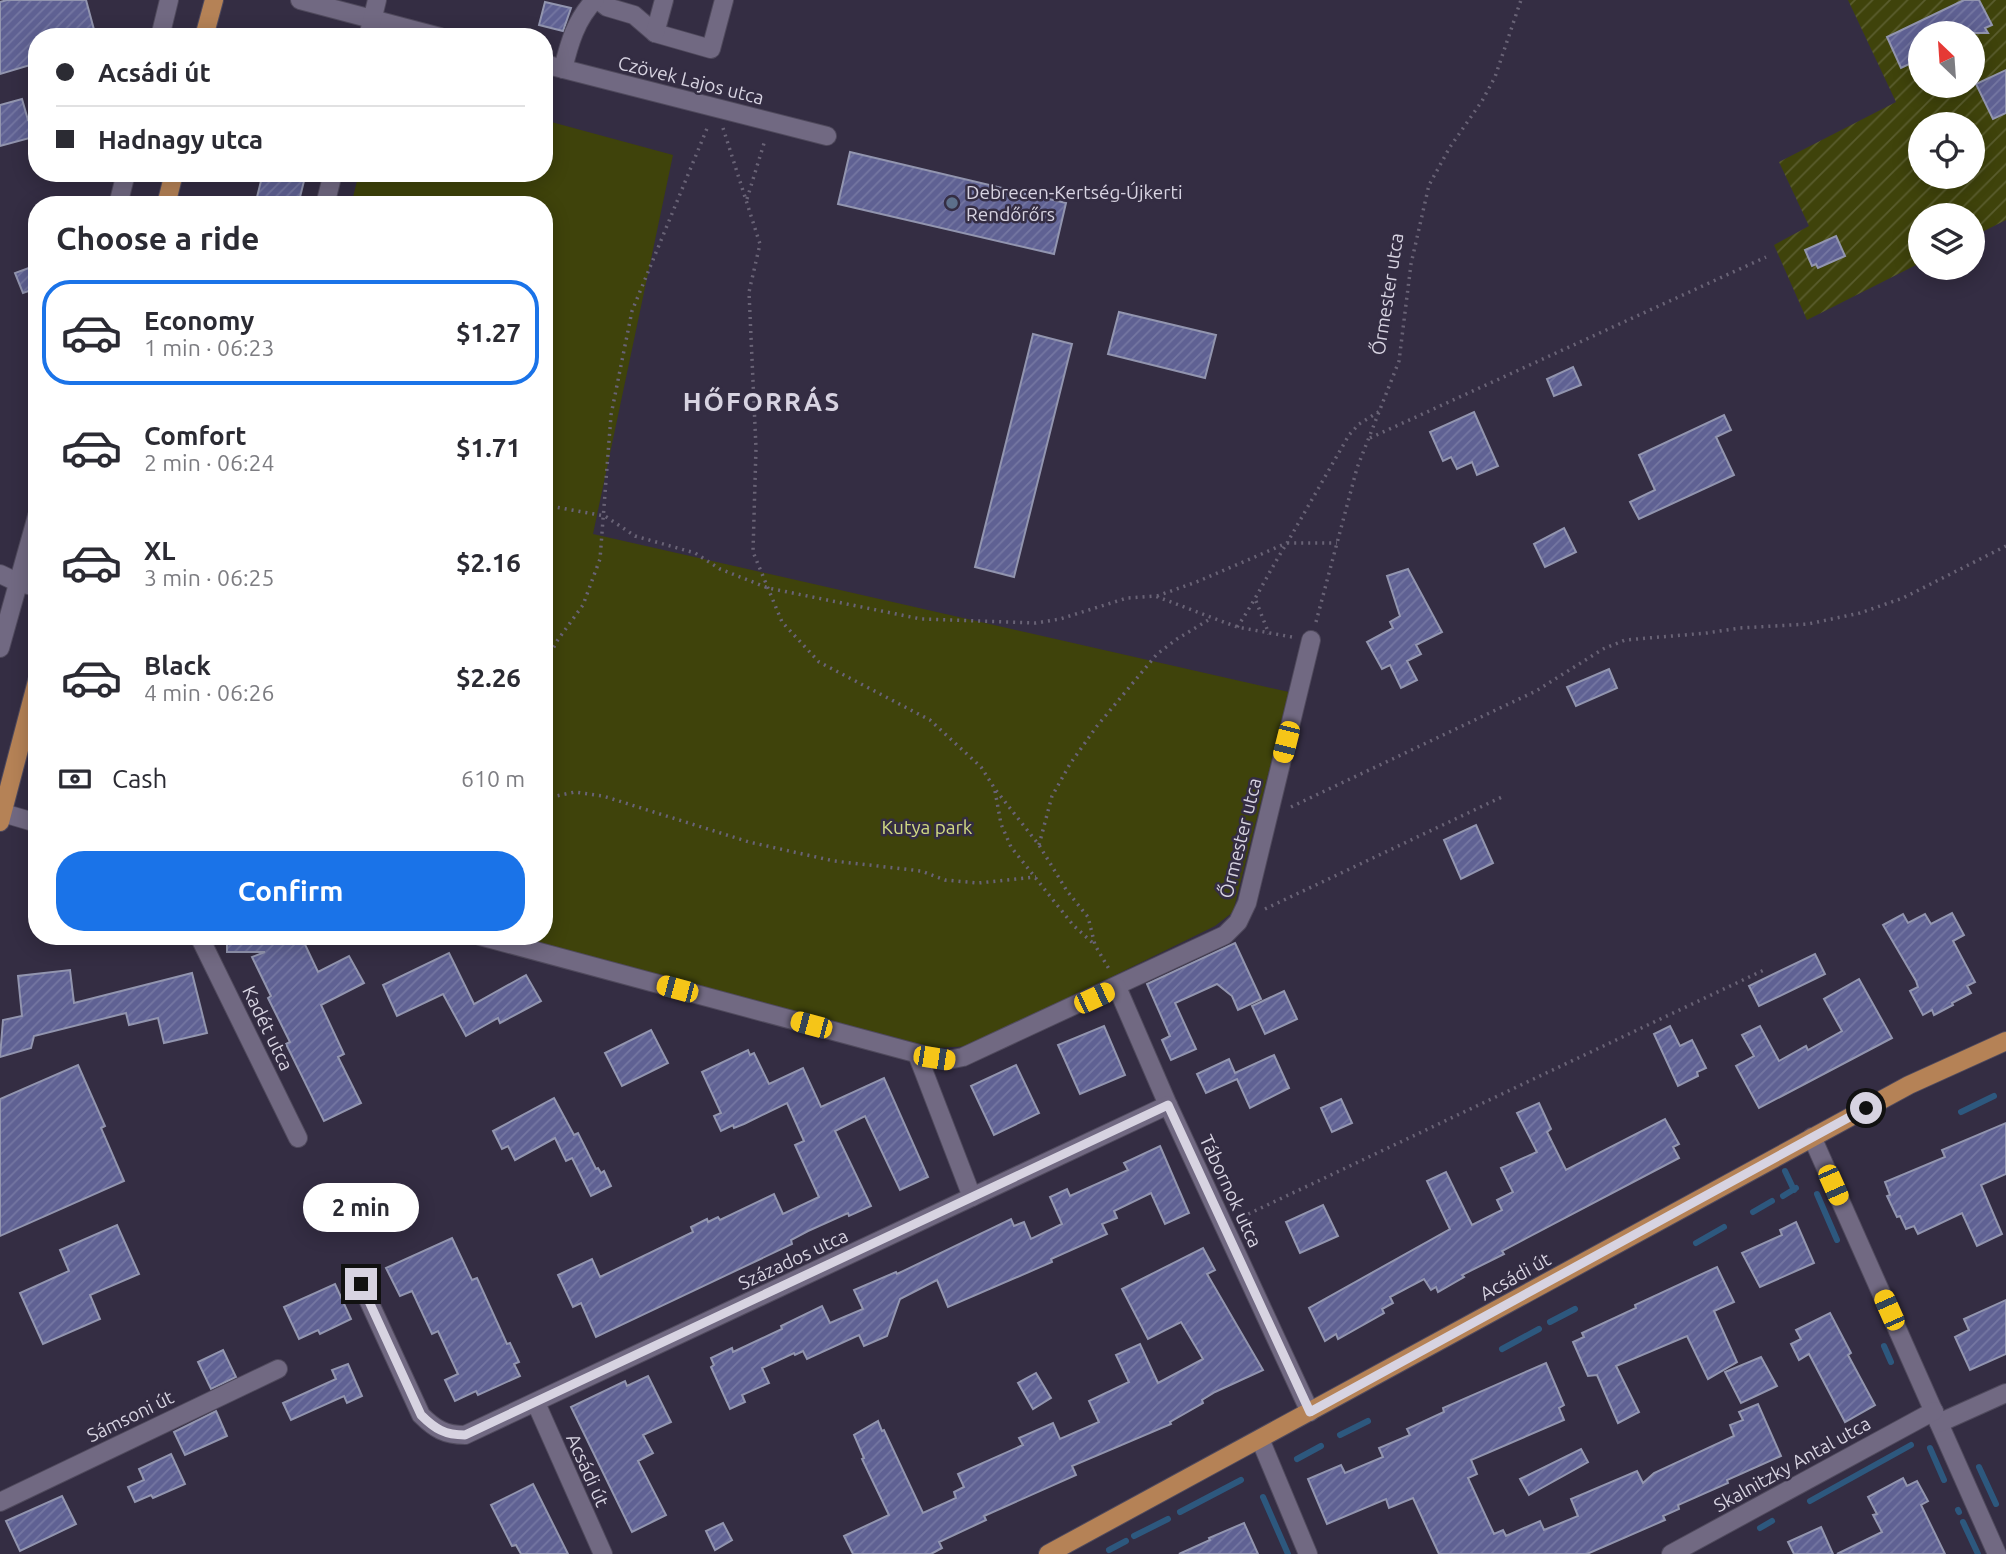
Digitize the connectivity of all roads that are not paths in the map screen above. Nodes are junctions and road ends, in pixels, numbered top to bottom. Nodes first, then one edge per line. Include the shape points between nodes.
1 (170, 0) edge
2 (214, 0) edge
3 (300, 0) edge
4 (377, 0) edge
5 (597, 0) edge
6 (664, 0) edge
7 (724, 0) edge
8 (372, 19) junction
9 (162, 28) edge
10 (206, 28) edge
11 (370, 28) edge
12 (406, 28) edge
13 (655, 33) junction
14 (553, 66) edge
15 (563, 69) junction
16 (827, 136) dead end
17 (0, 574) edge
18 (28, 585) edge
19 (1311, 640) road end
20 (0, 648) edge
21 (28, 715) edge
22 (1, 818) edge
23 (28, 822) edge
24 (203, 945) edge
25 (513, 945) edge
26 (1117, 987) junction
27 (2006, 1041) edge
28 (917, 1054) junction
29 (1168, 1105) junction
30 (1812, 1137) junction
31 (298, 1138) dead end
32 (972, 1198) junction
33 (361, 1284) dead end
34 (278, 1369) dead end
35 (2006, 1393) edge
36 (536, 1403) junction
37 (1310, 1412) junction
38 (1936, 1417) junction
39 (1260, 1439) junction
40 (0, 1502) edge
41 (603, 1554) edge
42 (1048, 1554) edge
43 (1308, 1554) edge
44 (1671, 1554) edge
45 (1997, 1554) edge

1 - 9 street
2 - 10 main road
3 - 8 street
4 - 8 street
5 - 13 street via 634,15
5 - 15 street via 586,8 570,38
6 - 13 street
7 - 13 street via 712,49
8 - 11 street
8 - 12 street
14 - 15 street, Czövek Lajos utca
15 - 16 street, Czövek Lajos utca
17 - 18 street
18 - 20 street
19 - 26 street, Őrmester utca via 1247,903 1238,922 1225,935
21 - 22 main road
22 - 23 street
24 - 31 street, Kadét utca
25 - 28 street, Őrmester utca
26 - 28 street, Őrmester utca via 963,1057 948,1060
26 - 29 street, Tábornok utca
27 - 30 main road, Acsádi út via 1931,1074
28 - 32 street
29 - 32 street, Százados utca
29 - 37 street, Tábornok utca
30 - 37 main road, Acsádi út
30 - 38 street
32 - 36 street, Százados utca
33 - 36 street, Százados utca via 412,1399 434,1428 465,1435
34 - 40 street, Sámsoni út
35 - 38 street, Skalnitzky Antal utca
36 - 41 street, Acsádi út
37 - 39 main road, Acsádi út
38 - 44 street, Skalnitzky Antal utca
38 - 45 street
39 - 42 main road, Acsádi út
39 - 43 street

